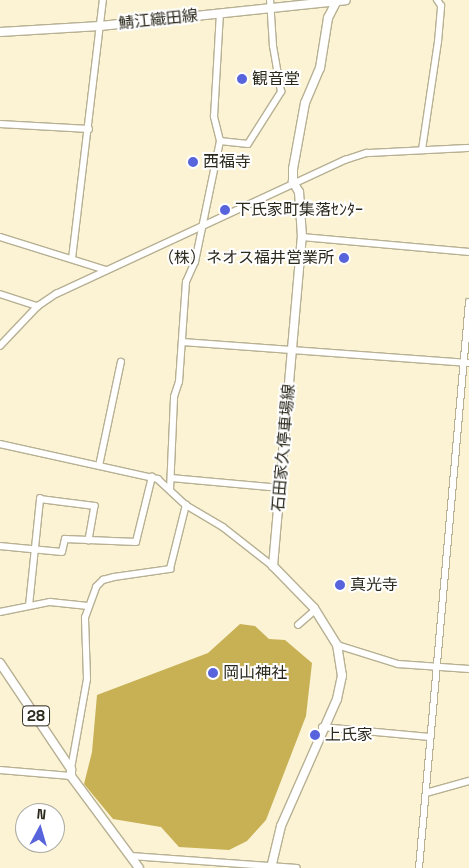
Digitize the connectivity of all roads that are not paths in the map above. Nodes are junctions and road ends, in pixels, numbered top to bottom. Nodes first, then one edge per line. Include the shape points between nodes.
1 (103, 0) edge
2 (270, 0) edge
3 (346, 0) edge
4 (437, 0) edge
5 (336, 1) edge
6 (270, 9) junction
7 (220, 13) junction
8 (100, 26) junction
9 (0, 32) edge
10 (0, 124) edge
11 (89, 129) junction
12 (220, 142) junction
13 (469, 148) edge
14 (422, 150) junction
15 (294, 182) junction
16 (200, 226) junction
17 (0, 236) edge
18 (302, 237) junction
19 (469, 252) edge
20 (72, 260) junction
21 (106, 270) junction
22 (0, 294) edge
23 (469, 302) edge
24 (38, 306) junction
25 (182, 342) junction
26 (0, 346) edge
27 (292, 349) junction
28 (120, 362) dead end
29 (467, 363) edge
30 (0, 444) edge
31 (99, 466) junction
32 (152, 477) junction
33 (171, 478) junction
34 (281, 488) junction
35 (170, 490) junction
36 (186, 506) junction
37 (89, 540) junction
38 (0, 546) edge
39 (34, 549) junction
40 (273, 566) junction
41 (29, 606) junction
42 (88, 606) junction
43 (315, 610) junction
44 (0, 612) edge
45 (298, 625) dead end
46 (337, 645) junction
47 (0, 663) edge
48 (436, 667) junction
49 (469, 670) edge
50 (322, 727) junction
51 (430, 737) junction
52 (0, 770) edge
53 (71, 772) junction
54 (469, 781) edge
55 (426, 793) junction
56 (131, 856) junction
57 (271, 867) edge
58 (139, 868) edge
59 (297, 868) edge
60 (419, 868) edge

1 - 8 street
2 - 6 street
3 - 5 main road, 鯖江織田線
4 - 14 street via 441,6 438,42
5 - 6 main road, 鯖江織田線
5 - 15 main road, 石田家久停車場線 via 328,18 320,68 305,103
6 - 7 main road, 鯖江織田線
6 - 12 street via 281,92 248,144
7 - 8 main road, 鯖江織田線
7 - 12 street via 214,117
8 - 9 main road, 鯖江織田線
8 - 11 street
10 - 11 street
11 - 20 street
12 - 16 street
13 - 14 street
14 - 15 street via 367,153
15 - 16 street
15 - 18 main road, 石田家久停車場線 via 299,192
16 - 21 street
16 - 25 street via 195,262 186,282
17 - 20 street
18 - 19 street
18 - 27 main road, 石田家久停車場線
20 - 21 street
21 - 24 street
22 - 24 street
23 - 29 street
24 - 26 street
25 - 27 street
25 - 33 street via 179,382 174,397
27 - 29 street
27 - 34 main road, 石田家久停車場線
28 - 31 street
29 - 48 street
30 - 31 street
31 - 32 street
32 - 35 street
32 - 37 street via 136,542
33 - 34 street
33 - 35 street
34 - 40 main road, 石田家久停車場線
35 - 36 street
36 - 40 street via 223,527
36 - 42 street via 170,568 103,580 96,587
37 - 39 street via 65,539 62,552
37 - 39 street via 95,506 40,499
38 - 39 street
39 - 41 street
40 - 43 main road
41 - 42 street via 50,602
41 - 44 street
42 - 53 street via 84,638 87,678
43 - 45 street
43 - 46 main road
46 - 48 street via 398,664
46 - 50 main road via 342,676 337,699
47 - 53 main road, 28
48 - 49 street
48 - 51 street
50 - 51 street
50 - 57 main road via 280,826
51 - 55 street
52 - 53 street
53 - 56 main road, 28
54 - 55 street
55 - 60 street
56 - 57 street
56 - 58 main road, 28
57 - 59 street

